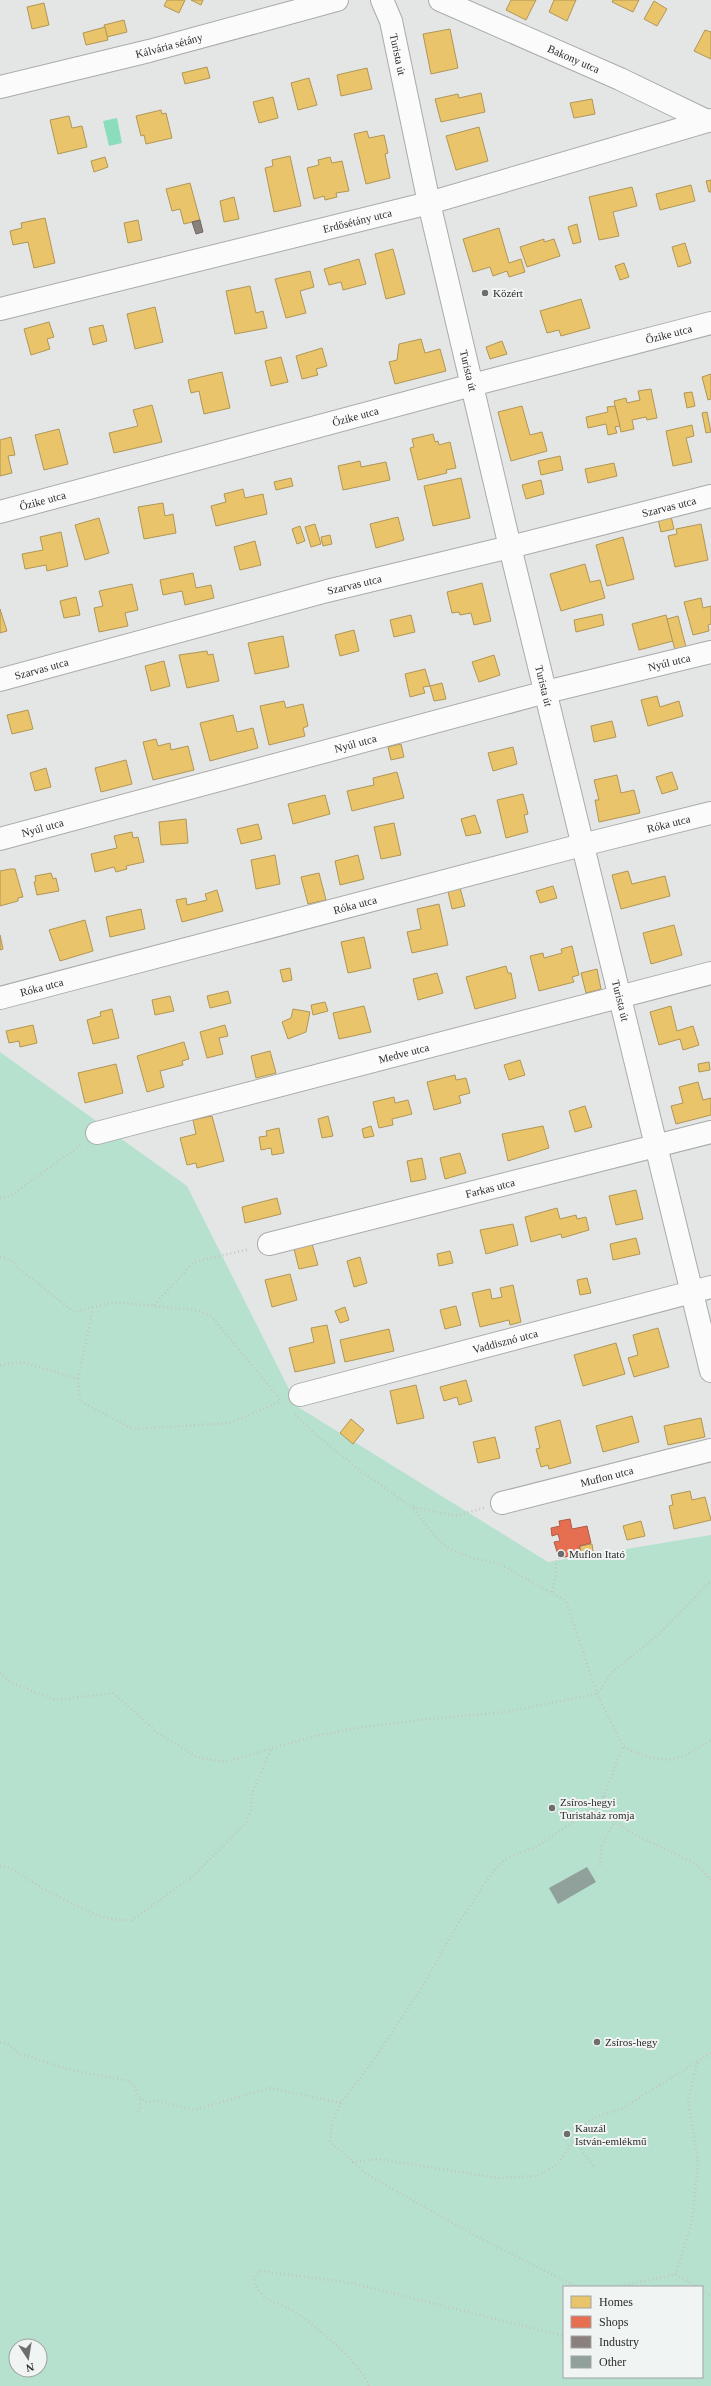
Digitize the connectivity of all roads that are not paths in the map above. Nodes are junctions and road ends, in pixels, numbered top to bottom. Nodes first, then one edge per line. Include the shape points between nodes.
1 (337, 0) edge
2 (382, 0) edge
3 (440, 0) edge
4 (0, 87) edge
5 (709, 120) edge
6 (429, 203) junction
7 (0, 309) edge
8 (711, 323) edge
9 (472, 385) junction
10 (711, 496) edge
11 (0, 512) edge
12 (510, 547) junction
13 (711, 652) edge
14 (0, 680) edge
15 (546, 692) junction
16 (711, 813) edge
17 (0, 839) edge
18 (582, 845) junction
19 (711, 973) edge
20 (620, 996) junction
21 (0, 998) edge
22 (711, 1132) edge
23 (97, 1133) road end
24 (657, 1146) junction
25 (269, 1244) road end
26 (701, 1289) edge
27 (711, 1371) edge
28 (291, 1404) road end
29 (711, 1450) edge
30 (502, 1503) road end

1 - 4 street, Kálvária sétány via 149,51
2 - 6 street, Turista út via 391,21
3 - 5 street, Bakony utca
5 - 6 street, Erdősétány utca
6 - 7 street, Erdősétány utca
6 - 9 street, Turista út
8 - 9 street, Őzike utca
9 - 11 street, Őzike utca
9 - 12 street, Turista út
10 - 12 street, Szarvas utca
12 - 14 street, Szarvas utca via 327,591
12 - 15 street, Turista út
13 - 15 street, Nyúl utca
15 - 17 street, Nyúl utca
15 - 18 street, Turista út
16 - 18 street, Róka utca
18 - 20 street, Turista út
18 - 21 street, Róka utca
19 - 20 street, Medve utca
20 - 23 street, Medve utca
20 - 24 street, Turista út
22 - 24 street, Farkas utca
24 - 25 street, Farkas utca
24 - 26 street, Turista út
26 - 27 street, Turista út
26 - 28 street, Vaddisznó utca
29 - 30 street, Muflon utca

